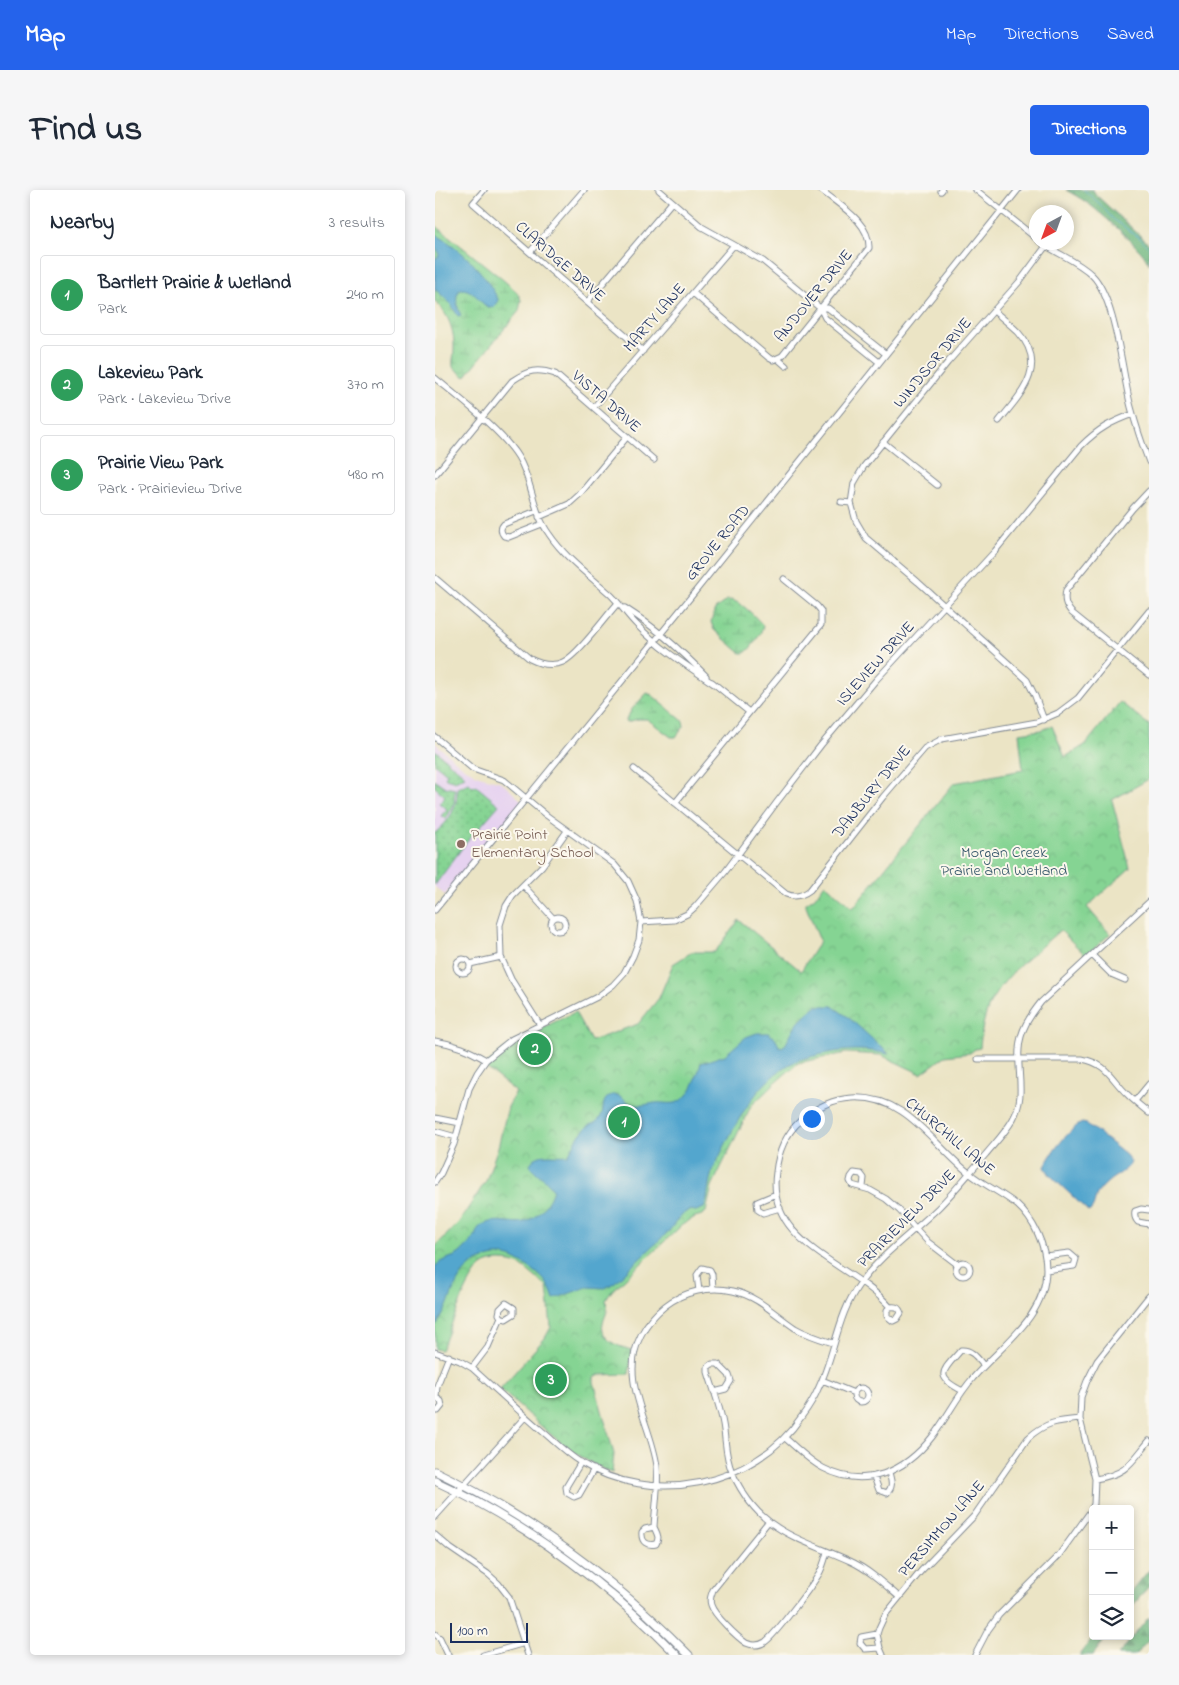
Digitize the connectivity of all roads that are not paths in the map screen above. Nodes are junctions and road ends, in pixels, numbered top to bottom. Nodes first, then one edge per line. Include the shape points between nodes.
1 (484, 190) edge
2 (583, 190) edge
3 (659, 190) edge
4 (821, 190) edge
5 (976, 190) edge
6 (1019, 190) edge
7 (673, 202) junction
8 (1002, 211) junction
9 (1029, 233) edge
10 (734, 245) junction
11 (1043, 250) edge
12 (1053, 250) edge
13 (530, 252) junction
14 (693, 293) junction
15 (587, 302) junction
16 (820, 308) junction
17 (994, 311) junction
18 (643, 351) junction
19 (886, 354) junction
20 (778, 359) junction
21 (879, 362) junction
22 (786, 366) dead end
23 (435, 378) edge
24 (594, 407) junction
25 (1133, 414) junction
26 (482, 419) junction
27 (999, 421) dead end
28 (627, 437) junction
29 (883, 442) junction
30 (654, 460) dead end
31 (1149, 462) edge
32 (435, 474) edge
33 (937, 485) dead end
34 (1149, 491) edge
35 (841, 502) dead end
36 (851, 503) junction
37 (537, 511) junction
38 (539, 517) junction
39 (542, 524) junction
40 (435, 578) edge
41 (784, 579) dead end
42 (620, 605) junction
43 (945, 606) junction
44 (1149, 611) edge
45 (660, 635) junction
46 (655, 641) junction
47 (1117, 650) junction
48 (1149, 676) edge
49 (714, 684) junction
50 (749, 712) junction
51 (1044, 720) junction
52 (435, 738) edge
53 (634, 769) dead end
54 (527, 799) junction
55 (675, 803) junction
56 (567, 831) junction
57 (739, 855) junction
58 (523, 885) junction
59 (1149, 902) edge
60 (435, 910) edge
61 (553, 918) dead end
62 (641, 922) junction
63 (1092, 955) junction
64 (501, 957) junction
65 (470, 964) dead end
66 (1125, 980) dead end
67 (540, 1025) junction
68 (435, 1041) edge
69 (978, 1059) dead end
70 (1019, 1059) junction
71 (486, 1060) junction
72 (1149, 1084) edge
73 (1135, 1101) junction
74 (1149, 1113) edge
75 (435, 1118) edge
76 (460, 1124) junction
77 (435, 1131) edge
78 (456, 1137) junction
79 (969, 1174) junction
80 (435, 1182) edge
81 (863, 1187) dead end
82 (776, 1194) junction
83 (780, 1208) junction
84 (1149, 1210) edge
85 (1149, 1224) edge
86 (915, 1228) junction
87 (1045, 1256) junction
88 (958, 1265) dead end
89 (1046, 1270) junction
90 (861, 1282) junction
91 (713, 1289) junction
92 (699, 1291) junction
93 (1149, 1296) edge
94 (890, 1307) dead end
95 (501, 1317) dead end
96 (833, 1343) junction
97 (435, 1352) edge
98 (449, 1356) junction
99 (985, 1366) junction
100 (472, 1368) junction
101 (822, 1380) junction
102 (963, 1391) junction
103 (714, 1392) junction
104 (854, 1392) dead end
105 (435, 1397) edge
106 (435, 1411) edge
107 (525, 1417) junction
108 (1080, 1419) junction
109 (785, 1438) junction
110 (1149, 1441) edge
111 (581, 1462) junction
112 (594, 1469) junction
113 (435, 1471) edge
114 (889, 1472) junction
115 (733, 1473) junction
116 (874, 1477) junction
117 (1095, 1479) junction
118 (435, 1481) edge
119 (464, 1485) junction
120 (657, 1486) junction
121 (457, 1492) junction
122 (435, 1517) edge
123 (768, 1522) junction
124 (654, 1527) dead end
125 (435, 1534) edge
126 (827, 1552) junction
127 (899, 1597) junction
128 (435, 1634) edge
129 (877, 1634) junction
130 (525, 1643) junction
131 (880, 1648) junction
132 (448, 1655) edge
133 (483, 1655) edge
134 (528, 1655) edge
135 (677, 1655) edge
136 (689, 1655) edge
137 (883, 1655) edge
138 (975, 1655) edge

1 - 13 street, CLARIDGE DRIVE via 473,203
2 - 13 street
3 - 7 street
4 - 16 street, ANDOVER DRIVE via 863,225 869,238 869,248
5 - 8 street
6 - 8 street, GROVE ROAD
7 - 10 street via 702,227
7 - 15 street
8 - 9 street
8 - 19 street, GROVE ROAD
10 - 14 street, MARTY LANE
10 - 16 street via 763,261
11 - 17 street, WINDSOR DRIVE
12 - 25 street via 1086,270 1105,293
13 - 15 street, CLARIDGE DRIVE
14 - 18 street, MARTY LANE
14 - 20 street, ANDOVER DRIVE via 769,358
15 - 18 street, CLARIDGE DRIVE
16 - 19 street via 828,308
16 - 20 street, ANDOVER DRIVE
16 - 21 street via 825,318
17 - 27 street via 1018,332 1031,358 1027,386
17 - 29 street, WINDSOR DRIVE
18 - 24 street, MARTY LANE
19 - 21 street, GROVE ROAD
20 - 22 street
21 - 45 street, GROVE ROAD
23 - 26 street
24 - 26 street, VISTA DRIVE via 555,374 532,371 513,381
24 - 28 street, VISTA DRIVE
25 - 31 street
25 - 43 street, ISLEVIEW DRIVE via 1095,432 1081,446
26 - 32 street, VISTA DRIVE
26 - 37 street via 517,456 526,473
28 - 30 street, VISTA DRIVE
28 - 38 street via 579,495 569,504
29 - 33 street
29 - 36 street, WINDSOR DRIVE via 857,475
34 - 47 street via 1066,590 1064,599 1067,608
35 - 36 street
36 - 43 street, WINDSOR DRIVE via 865,538
37 - 38 street
37 - 39 street via 504,524 501,532 509,537
38 - 39 street
39 - 42 street via 558,547
40 - 42 street via 540,664 563,662 573,655
41 - 50 street via 817,606 821,611 821,624
42 - 45 street
42 - 46 street
43 - 51 street, WINDSOR DRIVE via 1027,680
43 - 57 street, ISLEVIEW DRIVE via 823,742
44 - 47 street, DANBURY DRIVE
45 - 46 street, GROVE ROAD
45 - 49 street
46 - 49 street
46 - 54 street, GROVE ROAD
47 - 48 street
47 - 51 street, DANBURY DRIVE via 1078,698
49 - 50 street
50 - 55 street
51 - 57 street, DANBURY DRIVE via 942,739 925,748 802,896 786,894
52 - 54 street via 473,769 504,780
53 - 55 street, DANBURY DRIVE
54 - 56 street
54 - 60 street, GROVE ROAD
55 - 57 street, DANBURY DRIVE
56 - 58 street via 542,866
56 - 62 street via 614,864 629,881
57 - 62 street, ISLEVIEW DRIVE via 687,914 674,920
58 - 61 street
58 - 64 street via 513,895 503,914 499,934
59 - 63 street, PRAIRIEVIEW DRIVE
62 - 67 street via 633,956 613,985 597,997
63 - 66 street via 1111,974
63 - 70 street, PRAIRIEVIEW DRIVE via 1031,1014 1019,1044
64 - 65 street
64 - 67 street
67 - 71 street via 512,1039
68 - 71 street via 468,1049
69 - 70 street
70 - 73 street via 1093,1061 1110,1072
70 - 79 street, PRAIRIEVIEW DRIVE via 1021,1092 1017,1110 1008,1128
71 - 76 street via 469,1089
72 - 73 street
73 - 74 street
75 - 76 street
76 - 78 street
77 - 78 street
78 - 80 street
79 - 82 street, CHURCHILL LANE via 901,1110 882,1101 842,1099 825,1104 796,1125 777,1161
79 - 86 street, PRAIRIEVIEW DRIVE
79 - 87 street, CHURCHILL LANE via 1019,1208 1033,1225
81 - 86 street via 886,1199
82 - 83 street, CHURCHILL LANE
82 - 83 street via 761,1199 756,1206 763,1212
83 - 90 street, CHURCHILL LANE via 799,1238
84 - 85 street via 1135,1211 1134,1215 1138,1222
86 - 88 street
86 - 90 street, PRAIRIEVIEW DRIVE via 891,1248
87 - 89 street, CHURCHILL LANE
87 - 89 street via 1069,1253 1076,1259 1074,1266 1069,1268
89 - 99 street, CHURCHILL LANE via 1040,1298 1032,1315
90 - 94 street, CHURCHILL LANE
90 - 96 street, PRAIRIEVIEW DRIVE via 842,1317
91 - 92 street
91 - 92 street via 710,1270 702,1268 697,1275
91 - 96 street via 734,1291 753,1298 795,1328
92 - 120 street via 659,1310 645,1329 633,1357 635,1391 657,1466
93 - 108 street via 1097,1361 1081,1397
95 - 100 street via 488,1347
96 - 101 street, PRAIRIEVIEW DRIVE
97 - 98 street, PRAIRIEVIEW DRIVE
98 - 100 street, PRAIRIEVIEW DRIVE
98 - 105 street
99 - 102 street, CHURCHILL LANE
99 - 102 street via 972,1352 961,1350 944,1370 943,1376
100 - 107 street, PRAIRIEVIEW DRIVE
101 - 104 street
101 - 109 street, PRAIRIEVIEW DRIVE via 802,1416
102 - 114 street, CHURCHILL LANE via 921,1451 906,1464
103 - 103 street via 727,1389 731,1381 717,1364 708,1367 707,1372
103 - 115 street
105 - 106 street via 442,1406
107 - 111 street, PRAIRIEVIEW DRIVE
107 - 119 street
108 - 117 street
108 - 127 street, PERSIMMON LANE via 1052,1422 1038,1428 975,1516
109 - 115 street, PRAIRIEVIEW DRIVE
109 - 116 street, CHURCHILL LANE via 812,1462 832,1472 857,1478
110 - 117 street via 1125,1469 1115,1475
111 - 112 street, PRAIRIEVIEW DRIVE
111 - 112 street via 566,1487 570,1496 579,1495
112 - 120 street, PRAIRIEVIEW DRIVE via 628,1481
113 - 119 main road
114 - 116 street, CHURCHILL LANE
114 - 116 street via 892,1484 887,1493 879,1490
115 - 120 street, PRAIRIEVIEW DRIVE via 685,1486
115 - 123 street via 747,1498
117 - 138 street via 1094,1504 1090,1512 1059,1555 999,1615
118 - 121 main road
119 - 121 street
119 - 136 main road via 535,1526 581,1559 635,1603
120 - 124 street
121 - 122 street
121 - 135 main road via 571,1562 630,1609
123 - 126 street via 785,1534
123 - 126 street via 710,1598 714,1611 746,1643 760,1644 771,1636 820,1572
125 - 130 street via 497,1583 509,1597
126 - 127 street via 863,1568
127 - 129 street, PERSIMMON LANE
128 - 132 street
129 - 131 street
129 - 131 street via 861,1637 859,1643 865,1649
130 - 133 street
130 - 134 street
131 - 137 street

